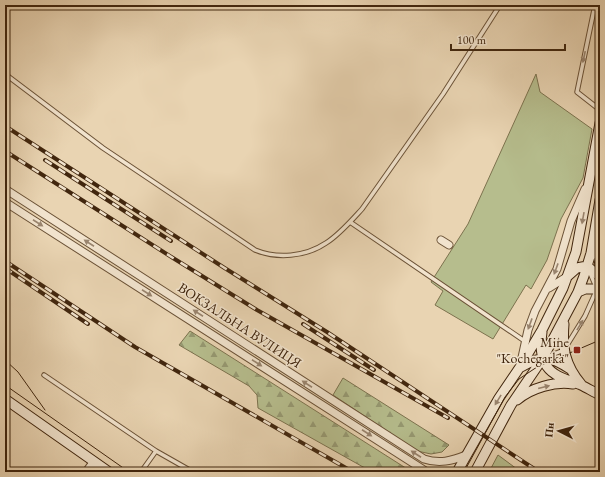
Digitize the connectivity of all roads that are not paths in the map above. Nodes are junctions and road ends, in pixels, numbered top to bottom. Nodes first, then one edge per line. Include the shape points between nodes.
1 (500, 5) edge
2 (595, 5) edge
3 (5, 74) edge
4 (600, 110) edge
5 (600, 123) edge
6 (590, 180) junction
7 (5, 189) edge
8 (600, 200) edge
9 (5, 202) edge
10 (350, 222) junction
11 (595, 231) junction
12 (441, 240) dead end
13 (449, 245) dead end
14 (600, 265) edge
15 (587, 266) junction
16 (568, 276) junction
17 (600, 277) edge
18 (547, 289) junction
19 (599, 291) edge
20 (578, 292) junction
21 (594, 299) junction
22 (564, 321) junction
23 (542, 330) junction
24 (528, 344) junction
25 (564, 350) junction
26 (543, 358) junction
27 (520, 367) junction
28 (570, 369) junction
29 (44, 374) dead end
30 (582, 385) junction
31 (600, 395) edge
32 (5, 399) edge
33 (511, 405) junction
34 (156, 451) junction
35 (466, 455) junction
36 (94, 461) junction
37 (86, 472) edge
38 (109, 472) edge
39 (141, 472) edge
40 (193, 472) edge
41 (427, 472) edge
42 (457, 472) edge
43 (475, 472) edge

1 - 10 lane via 443,94 362,209
2 -> 4 lane via 577,92
3 - 10 lane via 103,148 255,250 277,256 310,250 326,243
5 - 6 main road
6 -> 16 main road via 576,252
6 -> 18 street via 571,221 557,269
35 -> 7 street, ВОКЗАЛЬНА ВУЛИЦЯ via 438,463 424,460
8 - 11 main road
9 -> 41 street, ВОКЗАЛЬНА ВУЛИЦЯ
10 - 24 lane
11 - 14 main road
11 - 15 main road
12 - 13 street
15 - 16 main road via 577,268
15 - 17 main road
15 - 19 lane
15 - 20 main road
16 - 18 street
16 - 23 main road
18 -> 24 street via 528,330
19 - 20 main road via 585,289
19 - 21 lane
19 - 21 lane
20 - 22 main road
25 -> 21 lane
22 - 25 main road
22 - 26 main road
23 - 24 main road
23 - 26 main road
24 - 26 lane
24 - 27 main road
25 - 26 lane
25 - 28 main road
26 - 27 main road via 532,360
26 - 28 main road via 555,360
26 - 30 main road via 554,374
26 - 33 main road
27 -> 35 main road
28 - 30 main road
29 - 34 lane
30 - 31 main road
33 -> 30 main road via 522,396 540,388 567,383
32 - 36 main road
33 - 43 main road
34 - 39 lane
34 - 40 lane
35 - 42 main road
36 - 37 street
36 - 38 main road

